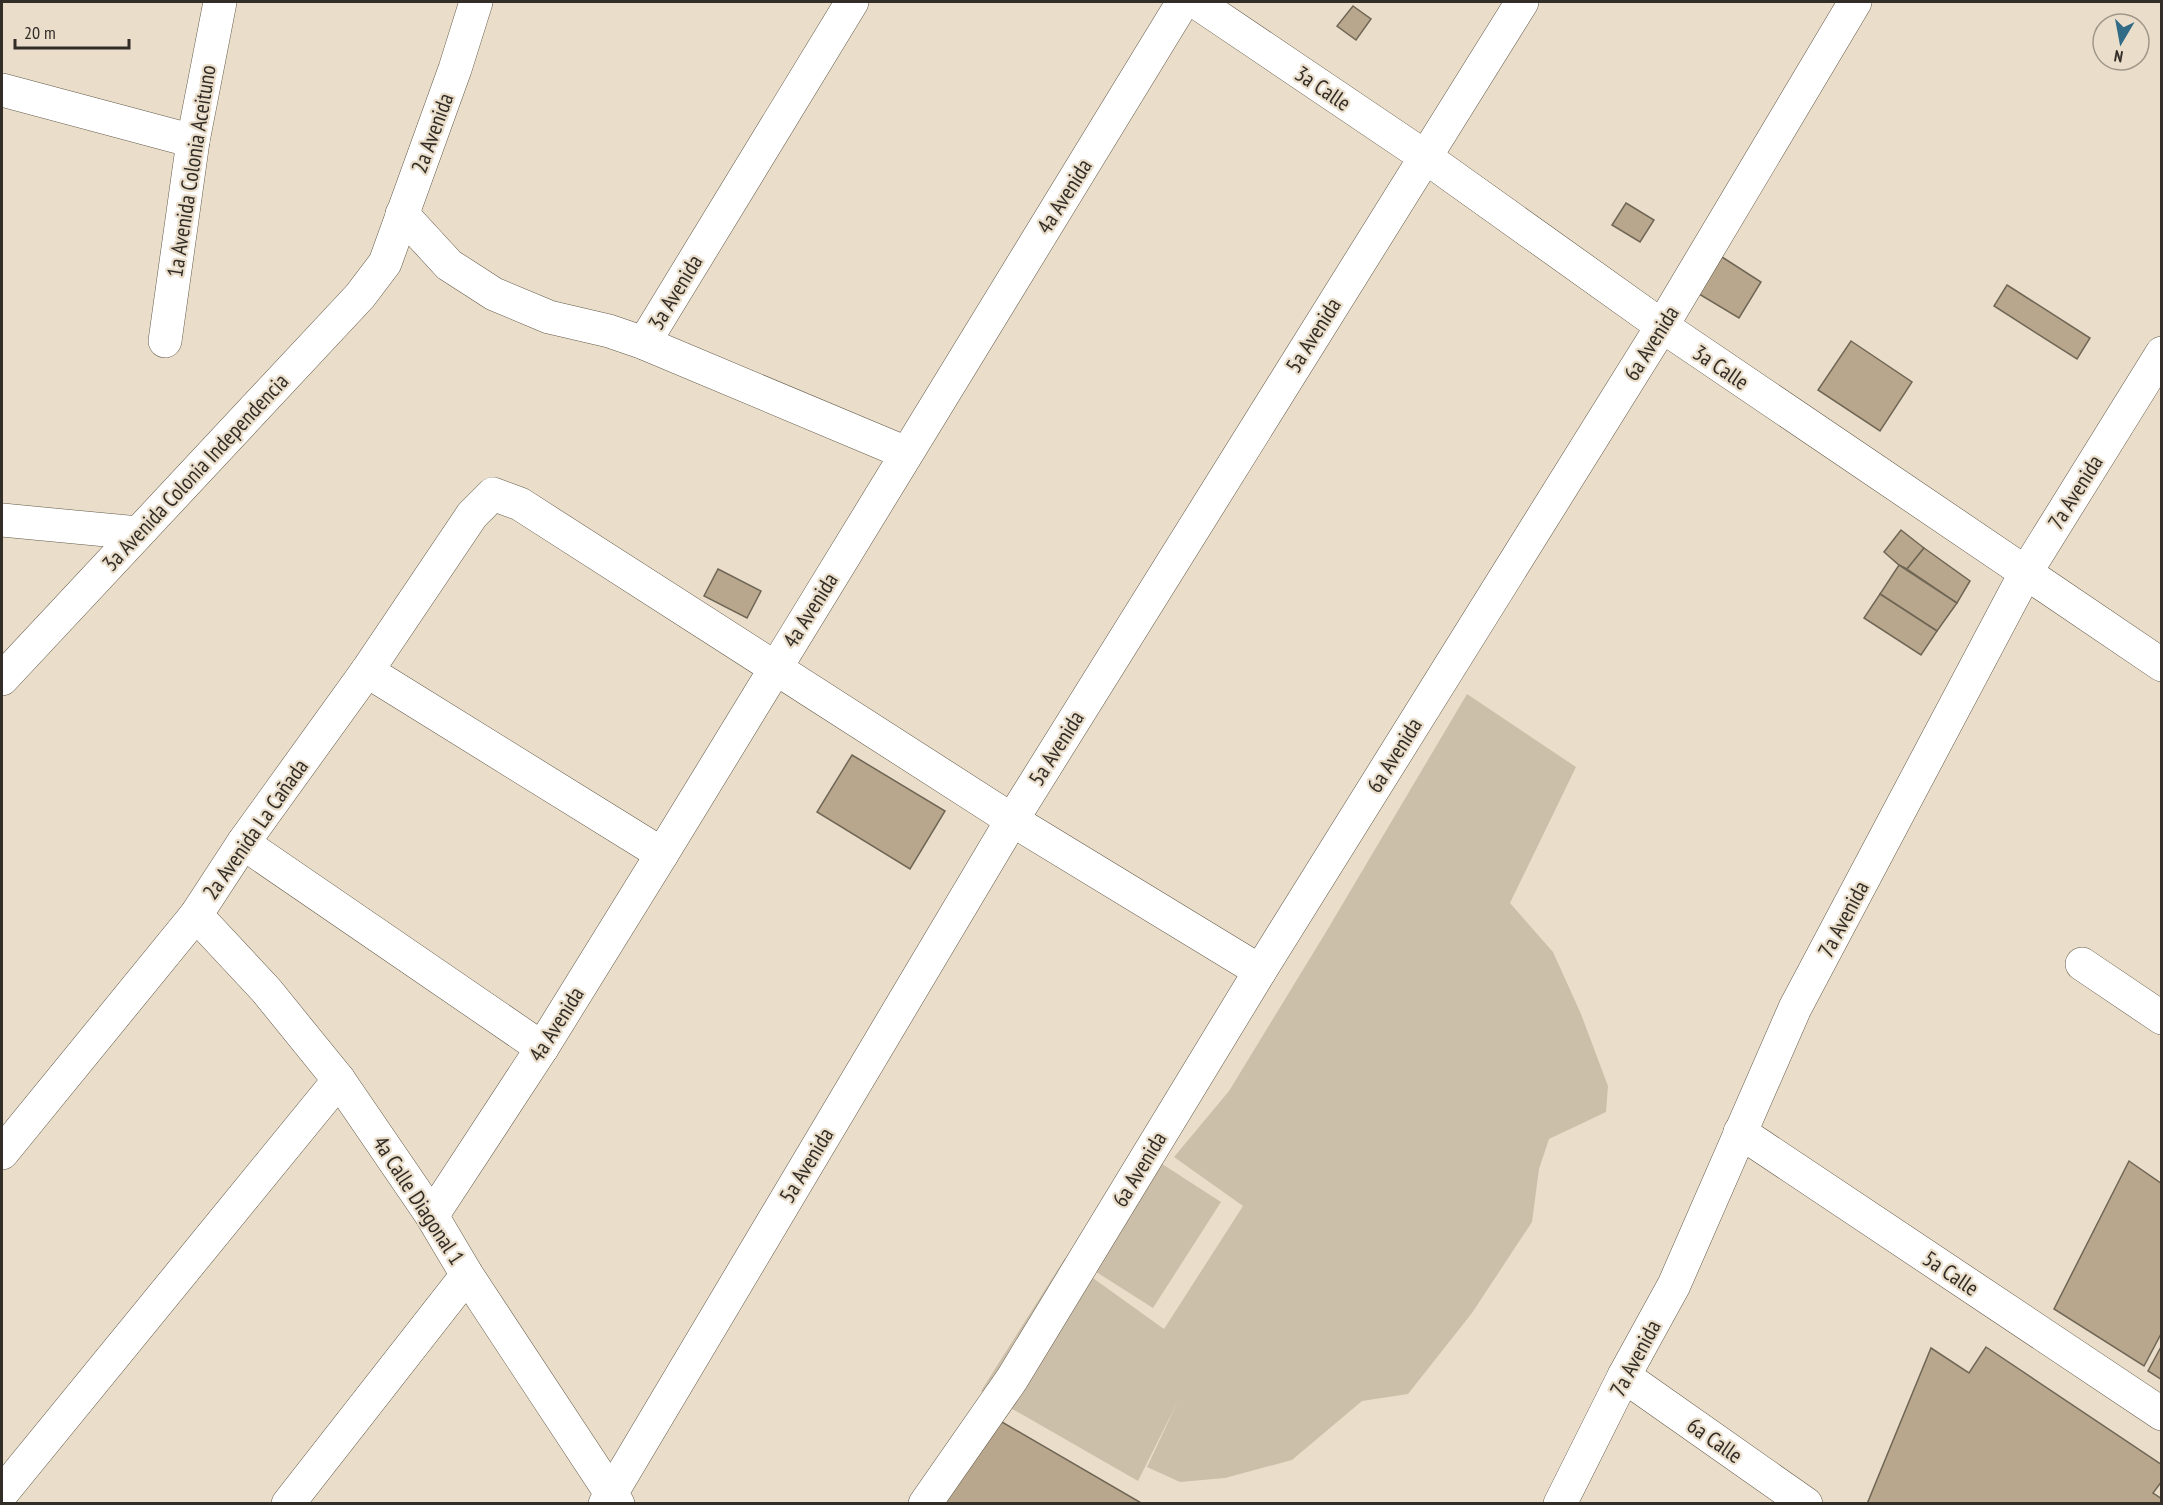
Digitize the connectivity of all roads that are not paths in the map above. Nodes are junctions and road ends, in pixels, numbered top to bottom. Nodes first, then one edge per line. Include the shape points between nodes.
1 (220, 2) edge
2 (476, 2) edge
3 (852, 2) edge
4 (1183, 2) edge
5 (1196, 2) edge
6 (1522, 2) edge
7 (1855, 2) edge
8 (2, 90) edge
9 (193, 141) junction
10 (1424, 156) junction
11 (402, 214) junction
12 (385, 263) joint
13 (1662, 326) junction
14 (165, 341) dead end
15 (644, 343) junction
16 (2162, 353) edge
17 (906, 453) junction
18 (2, 520) edge
19 (138, 533) junction
20 (2026, 572) junction
21 (2162, 665) edge
22 (775, 668) junction
23 (367, 671) junction
24 (2, 679) edge
25 (1012, 820) junction
26 (243, 843) junction
27 (662, 854) junction
28 (196, 915) junction
29 (2082, 964) dead end
30 (1260, 971) junction
31 (2162, 1018) edge
32 (542, 1048) junction
33 (339, 1080) junction
34 (1740, 1132) junction
35 (2, 1153) edge
36 (432, 1216) junction
37 (467, 1275) junction
38 (1624, 1376) junction
39 (2162, 1414) edge
40 (2, 1492) edge
41 (611, 1500) edge
42 (288, 1503) edge
43 (925, 1503) edge
44 (1560, 1503) edge
45 (1806, 1503) edge

1 - 9 street, 1a Avenida Colonia Aceituno
2 - 11 street, 2a Avenida
3 - 15 street, 3a Avenida
4 - 17 street, 4a Avenida
5 - 10 street, 3a Calle
6 - 10 street, 5a Avenida
7 - 13 street, 6a Avenida
8 - 9 street
9 - 14 street, 1a Avenida Colonia Aceituno
10 - 13 street, 3a Calle
10 - 25 street, 5a Avenida
11 - 12 street, 2a Avenida
11 - 15 street, 3a Avenida via 449,265 494,294 549,318
12 - 19 street, 3a Avenida Colonia Independencia via 360,296
13 - 20 street, 3a Calle
13 - 30 street, 6a Avenida
15 - 17 street
16 - 20 street, 7a Avenida
17 - 22 street, 4a Avenida
18 - 19 street
19 - 24 street, 3a Avenida Colonia Independencia
20 - 21 street, 3a Calle
20 - 34 street, 7a Avenida via 1795,1008
22 - 23 street, 2a Avenida La Cañada via 520,504 493,494 472,515
22 - 25 street
22 - 27 street, 4a Avenida
23 - 26 street, 2a Avenida La Cañada
23 - 27 street
25 - 30 street
25 - 41 street, 5a Avenida
26 - 28 street, 2a Avenida La Cañada
26 - 32 street
27 - 32 street, 4a Avenida
28 - 33 street, 4a Calle Diagonal 1 via 266,990
28 - 35 street, 2a Avenida La Cañada
29 - 31 street
30 - 43 street, 6a Avenida via 1011,1379
32 - 36 street, 4a Avenida
33 - 36 street, 4a Calle Diagonal 1
33 - 40 street
34 - 38 street, 7a Avenida via 1674,1285
34 - 39 street, 5a Calle
36 - 37 street, 4a Calle Diagonal 1
37 - 41 street, 4a Calle Diagonal 1
37 - 42 street
38 - 44 street, 7a Avenida
38 - 45 street, 6a Calle

